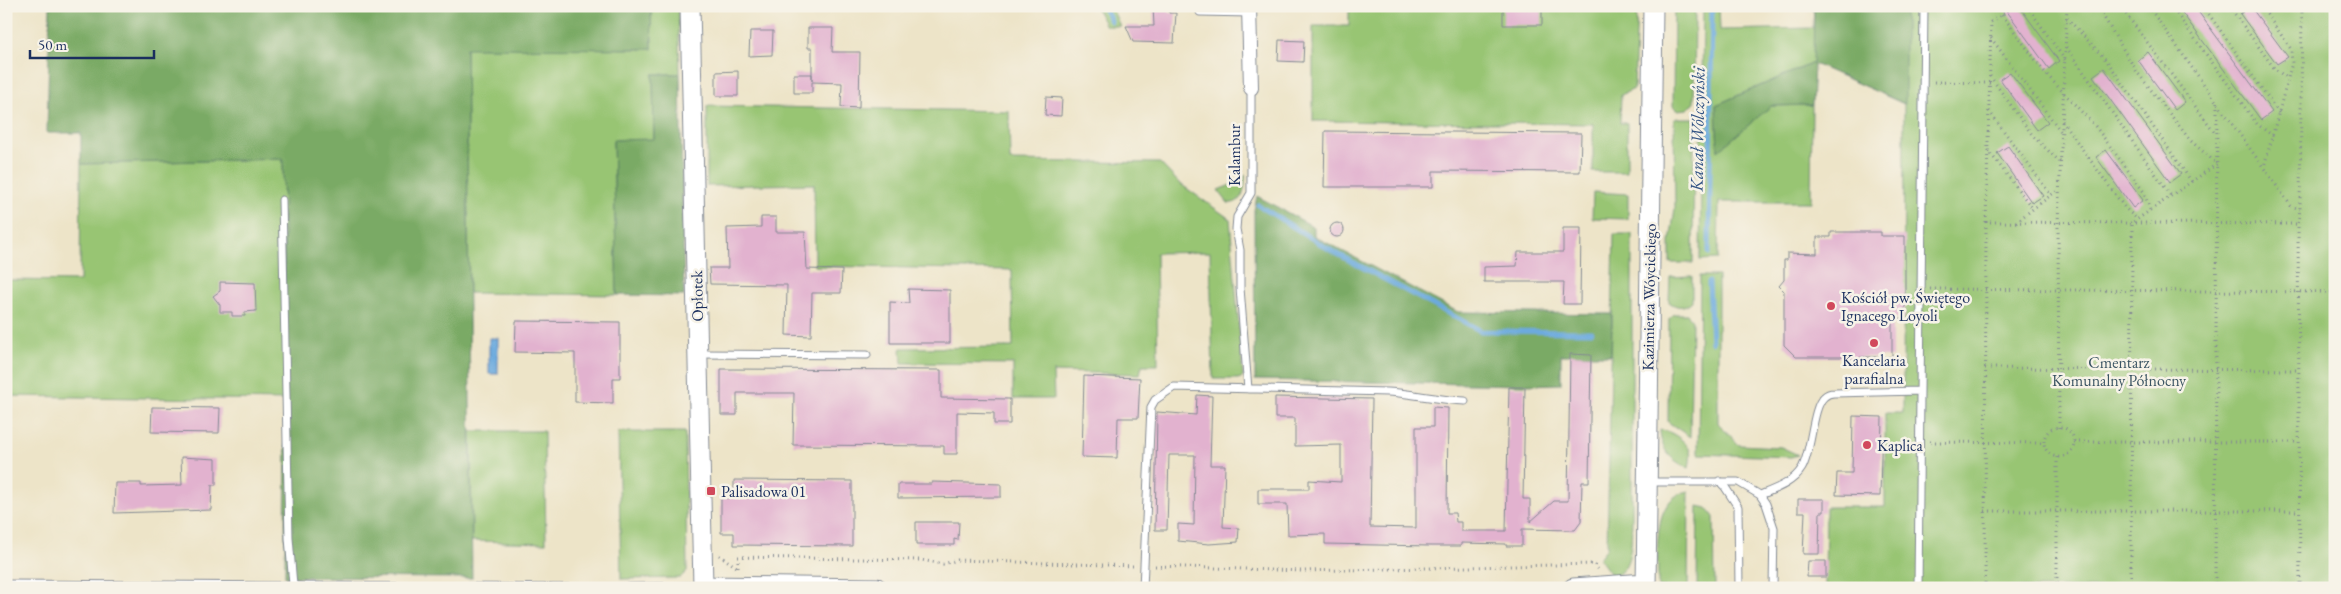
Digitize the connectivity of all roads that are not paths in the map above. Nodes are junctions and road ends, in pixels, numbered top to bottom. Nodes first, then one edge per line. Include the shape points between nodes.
1 (690, 6) edge
2 (1200, 6) edge
3 (1653, 6) edge
4 (1924, 6) edge
5 (1250, 10) edge
6 (1251, 88) joint
7 (282, 200) dead end
8 (698, 354) junction
9 (867, 355) dead end
10 (1248, 389) junction
11 (1920, 390) junction
12 (1465, 402) dead end
13 (1718, 481) junction
14 (1647, 482) junction
15 (1760, 495) junction
16 (6, 584) edge
17 (292, 585) junction
18 (1646, 585) edge
19 (703, 586) junction
20 (391, 587) edge
21 (878, 588) edge
22 (1143, 588) edge
23 (1573, 588) edge
24 (1739, 588) edge
25 (1773, 588) edge
26 (1918, 588) edge

1 - 8 street, Opłotek
2 - 5 lane via 1200,12
3 - 14 street, Kazimierza Wóycickiego
4 - 11 lane
5 - 6 street, Kalambur
6 - 10 lane, Kalambur via 1251,193 1237,217 1236,229
7 - 17 lane
8 - 9 lane
8 - 19 street, Opłotek
10 - 12 lane via 1388,392
10 - 22 lane via 1174,387 1155,400 1151,407
11 - 15 lane via 1826,395 1820,403 1801,469 1783,485
11 - 26 lane
13 - 14 lane
13 - 15 lane via 1738,482
13 - 24 lane via 1738,508
14 - 18 street, Kazimierza Wóycickiego
15 - 25 lane via 1774,528
16 - 17 lane
17 - 20 lane
18 - 23 street
19 - 20 lane
19 - 21 street

